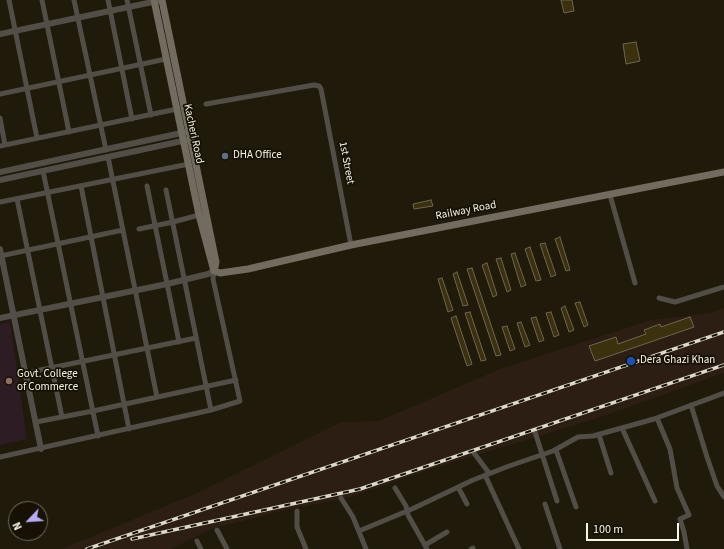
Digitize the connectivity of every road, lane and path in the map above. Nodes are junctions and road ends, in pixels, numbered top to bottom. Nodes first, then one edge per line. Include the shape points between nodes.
1 (9, 0) edge
2 (42, 0) edge
3 (74, 0) edge
4 (108, 0) edge
5 (127, 0) edge
6 (162, 0) edge
7 (154, 1) edge
8 (128, 7) junction
9 (110, 11) junction
10 (78, 17) junction
11 (47, 24) junction
12 (15, 31) junction
13 (0, 34) edge
14 (166, 59) junction
15 (141, 65) junction
16 (122, 69) junction
17 (90, 76) junction
18 (58, 82) junction
19 (27, 88) junction
20 (0, 94) edge
21 (206, 104) dead end
22 (177, 109) junction
23 (151, 115) junction
24 (0, 118) edge
25 (132, 118) junction
26 (101, 125) junction
27 (69, 132) junction
28 (185, 132) junction
29 (37, 138) junction
30 (187, 140) junction
31 (3, 145) edge
32 (106, 150) junction
33 (108, 157) junction
34 (189, 164) junction
35 (43, 171) junction
36 (0, 172) edge
37 (724, 172) edge
38 (0, 180) edge
39 (112, 180) junction
40 (80, 186) junction
41 (147, 186) dead end
42 (166, 190) dead end
43 (48, 193) junction
44 (610, 195) junction
45 (17, 199) junction
46 (0, 202) edge
47 (199, 215) junction
48 (173, 222) junction
49 (155, 226) junction
50 (139, 229) dead end
51 (123, 230) junction
52 (91, 237) junction
53 (58, 244) junction
54 (351, 245) junction
55 (28, 250) junction
56 (0, 253) edge
57 (214, 271) junction
58 (184, 279) junction
59 (635, 283) dead end
60 (167, 284) junction
61 (724, 287) edge
62 (135, 290) junction
63 (103, 297) junction
64 (659, 298) dead end
65 (71, 303) junction
66 (40, 310) junction
67 (14, 315) junction
68 (0, 318) edge
69 (196, 338) junction
70 (179, 342) junction
71 (146, 348) junction
72 (114, 355) junction
73 (83, 361) junction
74 (52, 367) junction
75 (26, 373) junction
76 (236, 380) junction
77 (206, 386) junction
78 (724, 393) edge
79 (156, 397) junction
80 (124, 404) junction
81 (691, 405) junction
82 (211, 410) junction
83 (93, 411) junction
84 (62, 417) junction
85 (657, 418) junction
86 (36, 422) junction
87 (622, 428) junction
88 (129, 429) junction
89 (535, 432) dead end
90 (599, 434) junction
91 (98, 436) junction
92 (41, 449) junction
93 (556, 450) junction
94 (474, 453) dead end
95 (542, 455) junction
96 (0, 457) edge
97 (611, 473) dead end
98 (487, 474) junction
99 (458, 487) junction
100 (396, 488) dead end
101 (724, 497) edge
102 (341, 498) dead end
103 (557, 501) dead end
104 (654, 501) dead end
105 (467, 504) dead end
106 (545, 504) dead end
107 (576, 507) dead end
108 (297, 511) dead end
109 (407, 511) junction
110 (217, 530) dead end
111 (359, 532) junction
112 (447, 532) dead end
113 (198, 541) dead end
114 (426, 547) edge
115 (201, 549) edge
116 (226, 549) edge
117 (306, 549) edge
118 (366, 549) edge
119 (519, 549) edge
120 (560, 549) edge
121 (687, 549) edge

1 - 12 street
2 - 11 street
3 - 10 street
4 - 9 street
5 - 8 street
6 - 7 street
6 - 28 main road, Kacheri Road
7 - 8 street
7 - 14 main road, Kacheri Road
8 - 9 street
8 - 15 street
9 - 10 street
9 - 16 street
10 - 11 street
10 - 17 street
11 - 12 street
11 - 18 street
12 - 13 street
12 - 19 street
14 - 15 street
14 - 22 main road, Kacheri Road
15 - 16 street
15 - 23 street
16 - 17 street
16 - 25 street
17 - 18 street
17 - 26 street
18 - 19 street
18 - 27 street
19 - 20 street
19 - 29 street
21 - 54 street, 1st Street via 319,86
22 - 23 street
22 - 28 main road, Kacheri Road
23 - 25 street
24 - 31 street
25 - 26 street
26 - 27 street
26 - 32 street
27 - 29 street
28 - 30 main road, Kacheri Road
28 - 32 street
29 - 31 street
30 - 33 street
30 - 34 main road, Kacheri Road
30 - 57 main road, Kacheri Road via 216,262
32 - 36 street
33 - 35 street
33 - 39 street
34 - 39 street
34 - 47 main road, Kacheri Road
35 - 38 street
35 - 43 street
37 - 44 main road, Railway Road
39 - 40 street
39 - 51 street
40 - 43 street
40 - 52 street
41 - 49 street
42 - 48 street
43 - 45 street
43 - 53 street
44 - 54 main road, Railway Road
44 - 59 street
45 - 46 street
45 - 55 street
47 - 48 street
47 - 57 main road, Kacheri Road
48 - 49 street
48 - 58 street
49 - 50 street
49 - 60 street
51 - 52 street
51 - 62 street
52 - 53 street
52 - 63 street
53 - 55 street
53 - 65 street
54 - 57 main road, Railway Road via 229,272
55 - 56 street
55 - 66 street
56 - 67 street
57 - 58 street
57 - 76 street, Kacheri Road via 213,280
58 - 60 street
58 - 69 street
60 - 62 street
60 - 70 street
61 - 64 street via 675,302
62 - 63 street
62 - 71 street
63 - 65 street
63 - 72 street
65 - 66 street
65 - 73 street
66 - 67 street
66 - 74 street
67 - 68 street
67 - 75 street
69 - 70 street
69 - 77 street
70 - 71 street
71 - 72 street
71 - 79 street
72 - 73 street
72 - 80 street
73 - 74 street
73 - 83 street
74 - 75 street
74 - 84 street
75 - 86 street
76 - 77 street
76 - 82 street, Kacheri Road via 240,401
77 - 79 street
77 - 82 street
78 - 81 street
79 - 80 street
80 - 83 street
80 - 88 street
81 - 85 street
81 - 101 street via 706,457
82 - 88 street
83 - 84 street
83 - 91 street
84 - 86 street
85 - 87 street
85 - 121 street via 670,450 677,488 689,515 680,519
86 - 92 street
87 - 90 street
87 - 104 street
88 - 91 street
89 - 95 street
90 - 93 street via 578,437
90 - 97 street
91 - 92 street
92 - 96 street
93 - 95 street
93 - 107 street
94 - 98 street
95 - 98 street
95 - 103 street
98 - 99 street
98 - 119 street
99 - 105 street
99 - 109 street
100 - 109 street
102 - 111 street
106 - 120 street
108 - 117 street via 297,527
109 - 111 street
109 - 114 street
110 - 116 street
111 - 118 street
112 - 114 street
113 - 115 street

